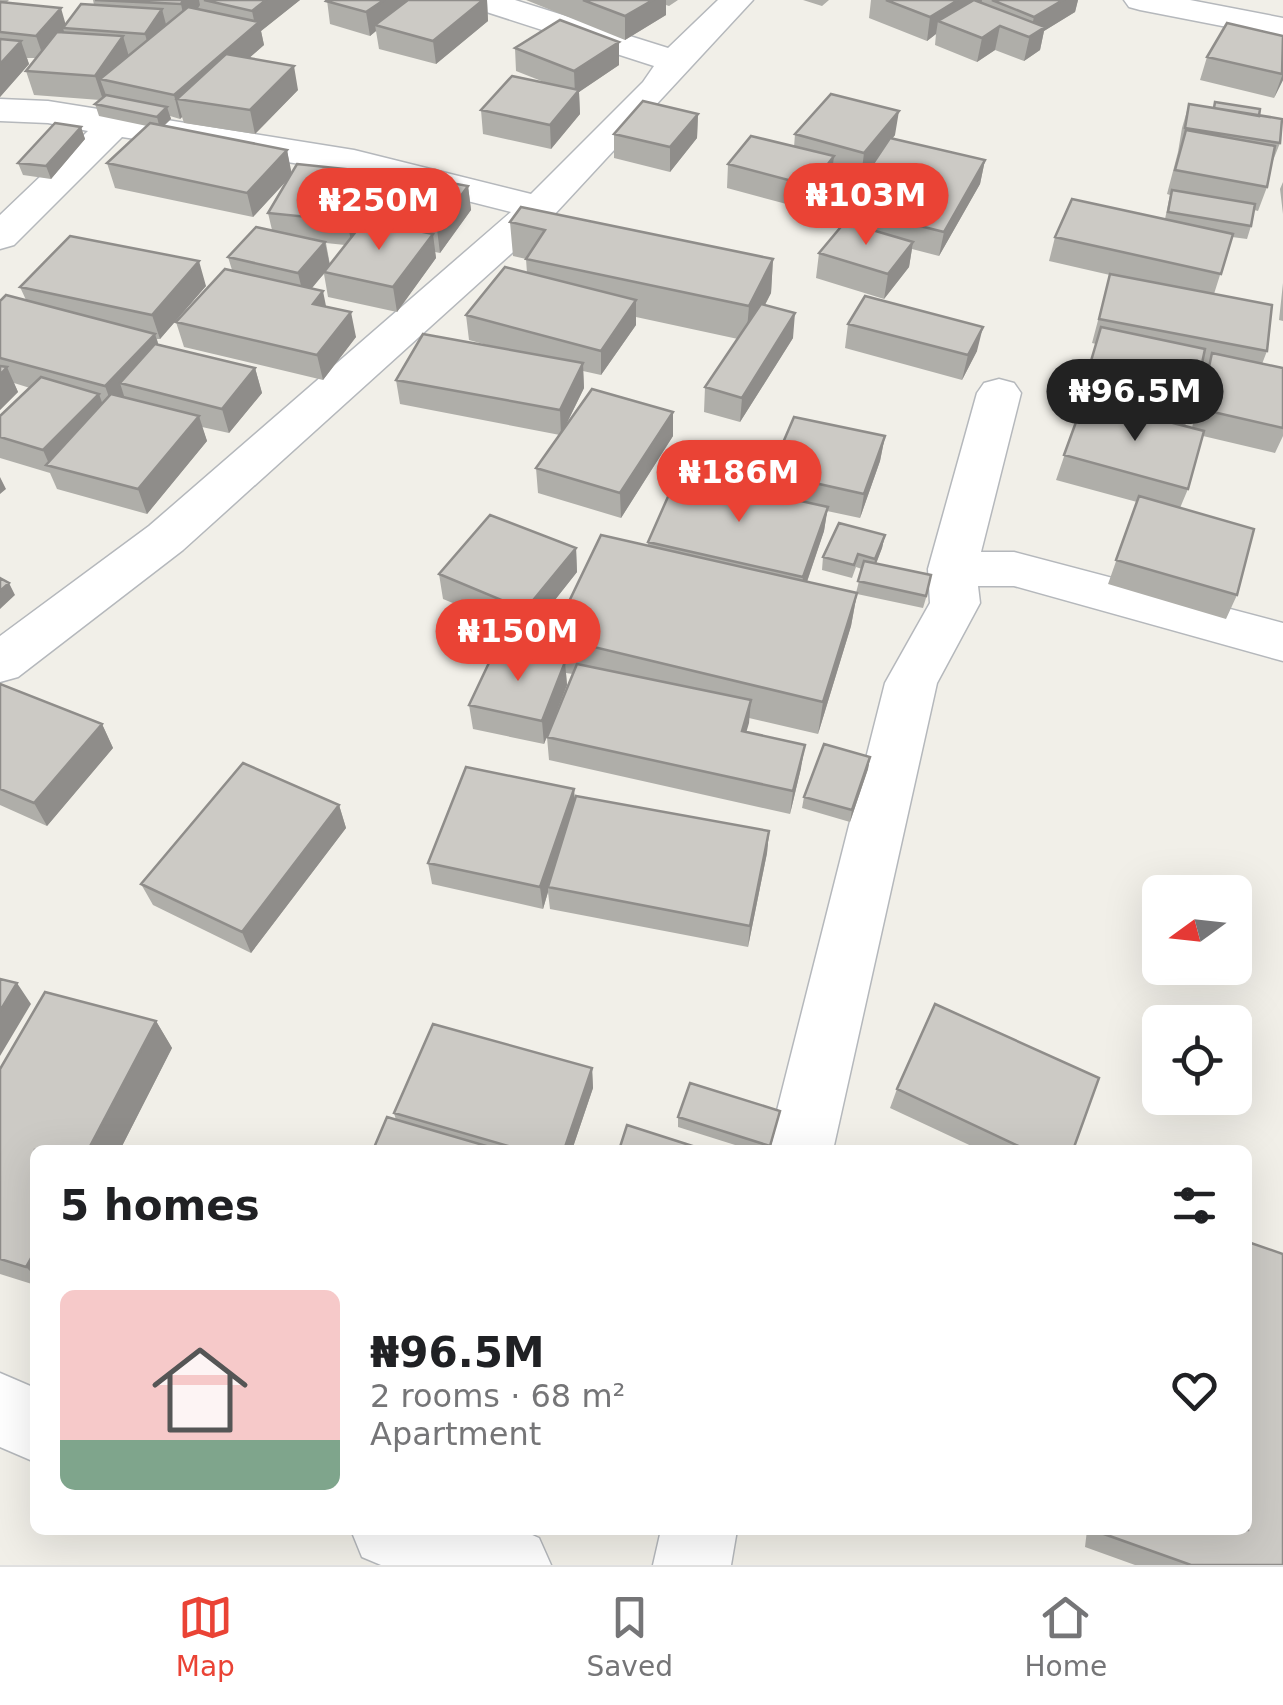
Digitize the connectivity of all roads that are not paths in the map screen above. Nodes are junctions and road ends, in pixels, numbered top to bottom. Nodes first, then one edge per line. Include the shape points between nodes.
1 (482, 0) edge
2 (737, 0) edge
3 (1140, 0) edge
4 (1283, 28) edge
5 (674, 62) junction
6 (0, 110) edge
7 (104, 123) junction
8 (540, 208) junction
9 (0, 237) edge
10 (999, 393) dead end
11 (952, 569) junction
12 (1283, 642) edge
13 (0, 663) edge
14 (801, 1145) edge
15 (0, 1410) edge
16 (30, 1423) edge
17 (407, 1535) edge
18 (698, 1535) edge
19 (512, 1565) edge
20 (692, 1565) edge

1 - 5 street
2 - 5 street
3 - 4 street
5 - 8 street
6 - 7 street
7 - 8 street via 354,161
7 - 9 street via 108,130
8 - 13 street via 166,538
10 - 11 street
11 - 12 street via 1014,569
11 - 14 street via 955,604 911,683
15 - 16 street
17 - 19 street
18 - 20 street

